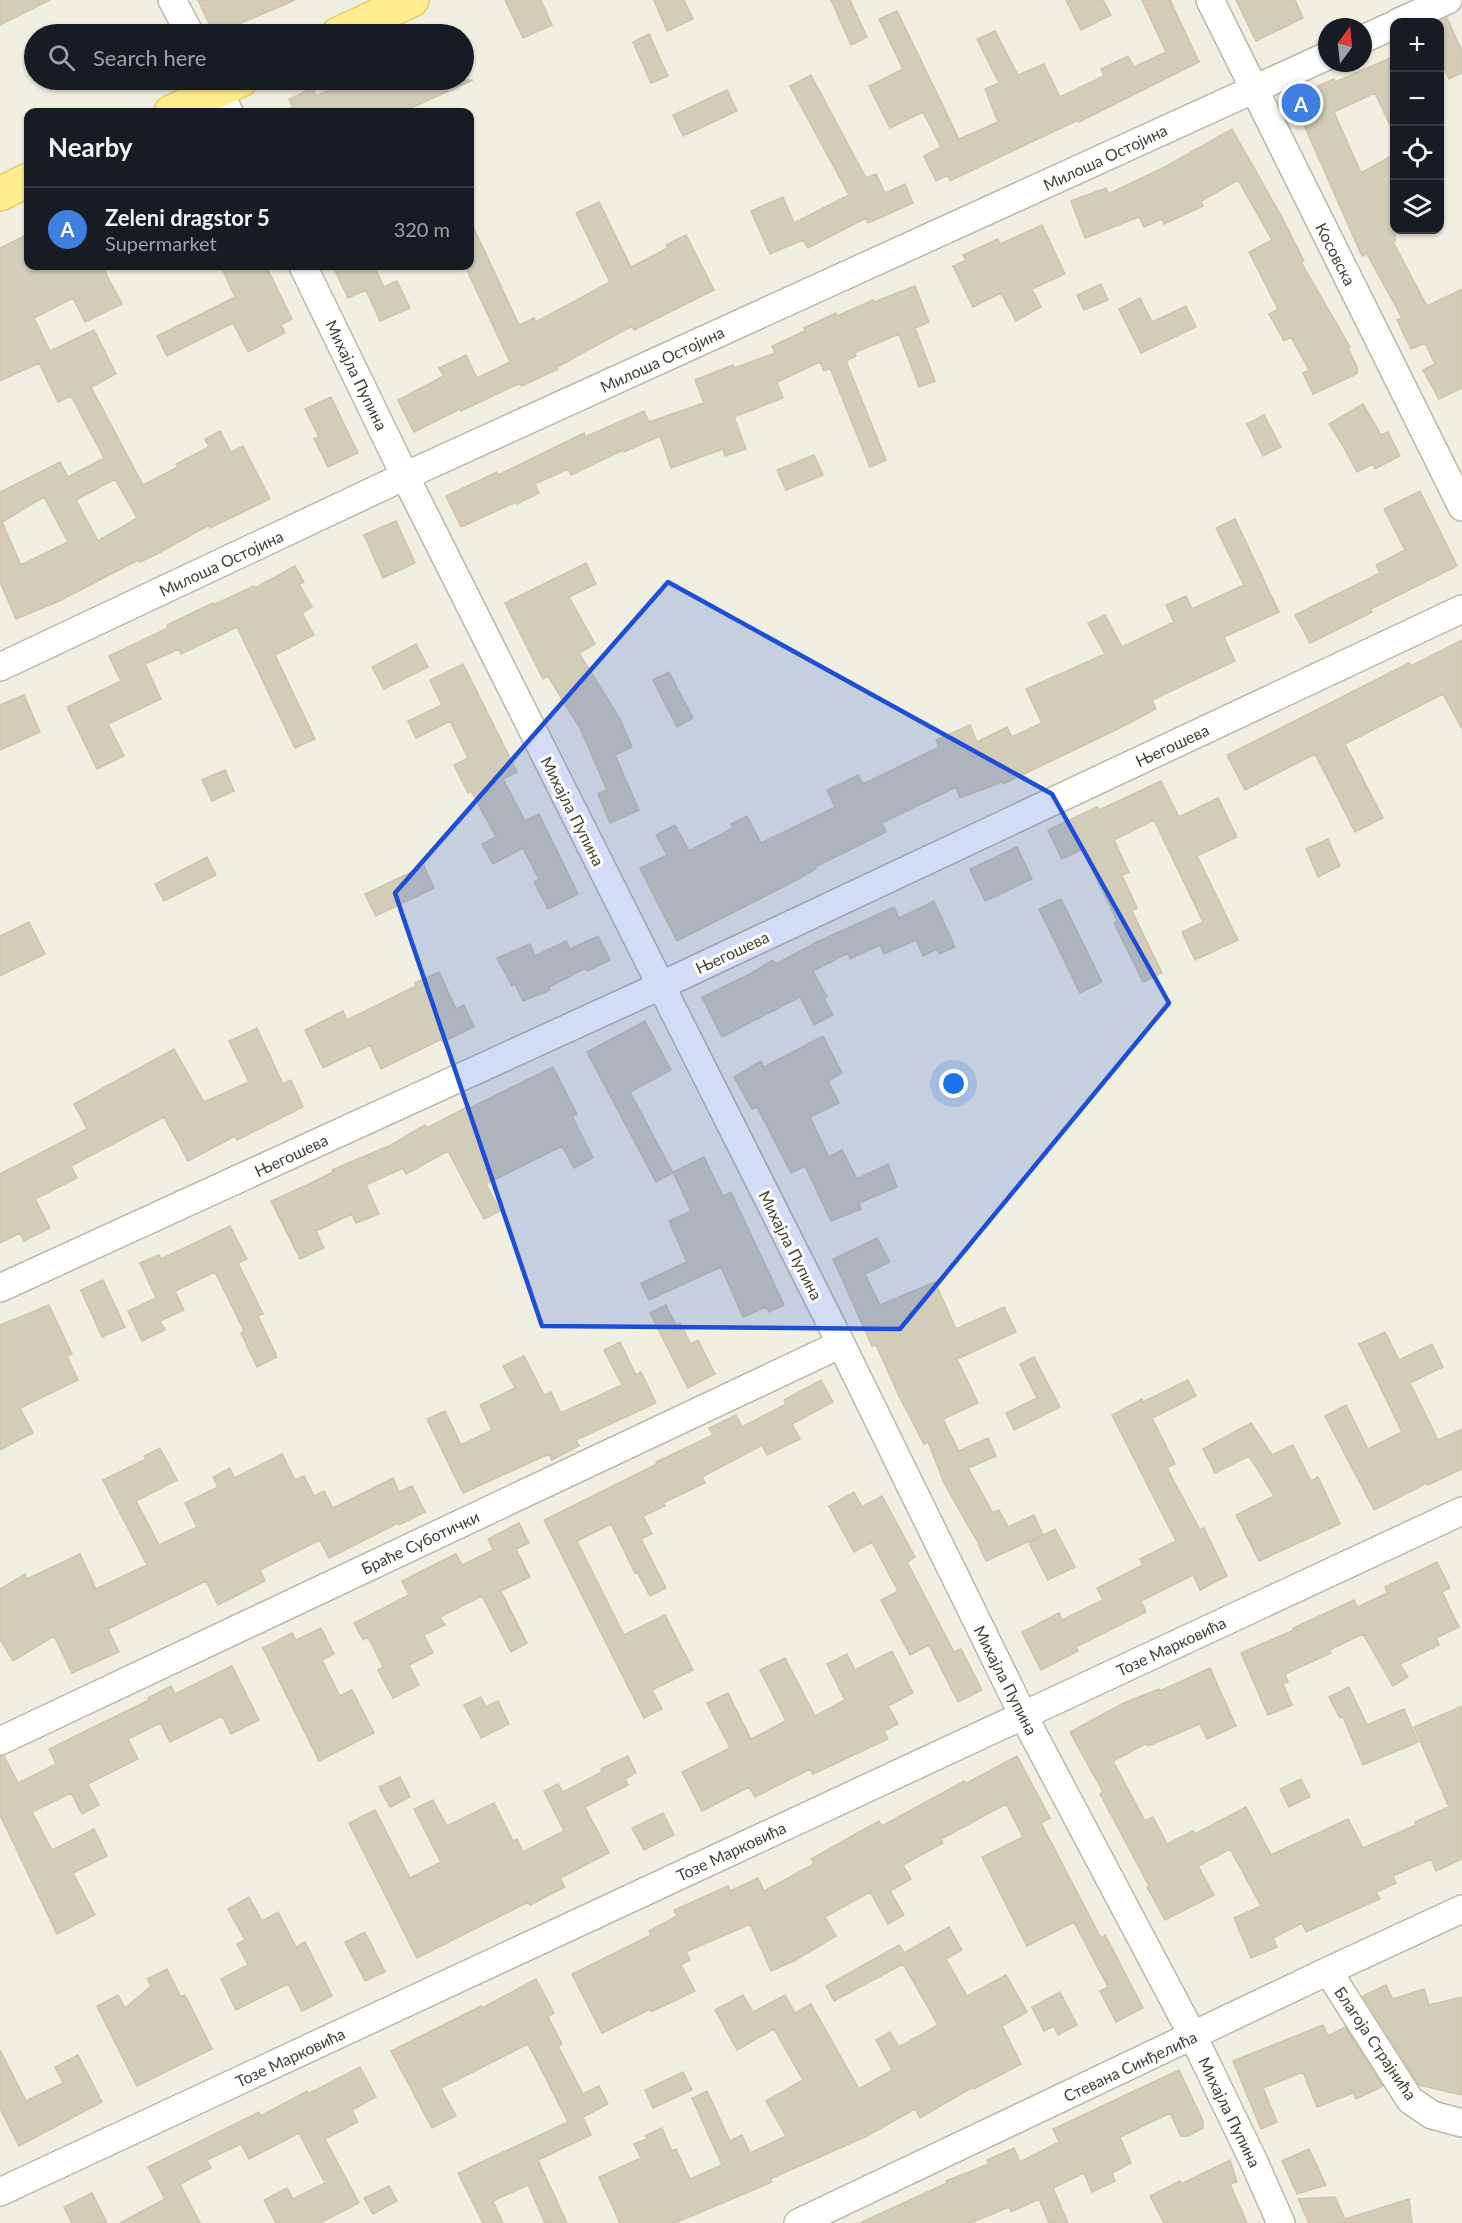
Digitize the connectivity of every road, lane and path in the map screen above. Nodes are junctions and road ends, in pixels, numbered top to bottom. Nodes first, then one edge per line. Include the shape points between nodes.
1 (172, 0) edge
2 (412, 0) edge
3 (1210, 0) edge
4 (1448, 0) edge
5 (1408, 18) edge
6 (185, 24) edge
7 (360, 24) edge
8 (1390, 27) edge
9 (1372, 35) edge
10 (1318, 60) edge
11 (1254, 89) junction
12 (225, 90) edge
13 (181, 108) edge
14 (24, 182) edge
15 (0, 194) edge
16 (305, 270) edge
17 (405, 476) junction
18 (1462, 507) edge
19 (1462, 609) edge
20 (0, 667) edge
21 (660, 986) junction
22 (0, 1288) edge
23 (841, 1344) junction
24 (1462, 1512) edge
25 (1023, 1715) junction
26 (0, 1741) edge
27 (1462, 1909) edge
28 (1328, 1971) junction
29 (1193, 2036) junction
30 (1462, 2123) edge
31 (0, 2192) edge
32 (798, 2223) edge
33 (1281, 2223) edge

1 - 6 street
2 - 7 main road
3 - 11 street, Косовска
4 - 5 street
8 - 9 street
10 - 11 street, Милоша Остојина
11 - 17 street, Милоша Остојина
11 - 18 street, Косовска
12 - 13 main road
14 - 15 main road
16 - 17 street, Михајла Пупина
17 - 20 street, Милоша Остојина
17 - 21 street, Михајла Пупина
19 - 21 street, Његошева
21 - 22 street, Његошева
21 - 23 street, Михајла Пупина
23 - 25 street, Михајла Пупина
23 - 26 street, Браће Суботички
24 - 25 street, Тозе Марковића
25 - 29 street, Михајла Пупина
25 - 31 street, Тозе Марковића
27 - 28 street, Стевана Синђелића
28 - 29 street, Стевана Синђелића
28 - 30 street, Благоја Страјнића via 1410,2100 1432,2115
29 - 32 street, Стевана Синђелића
29 - 33 street, Михајла Пупина

